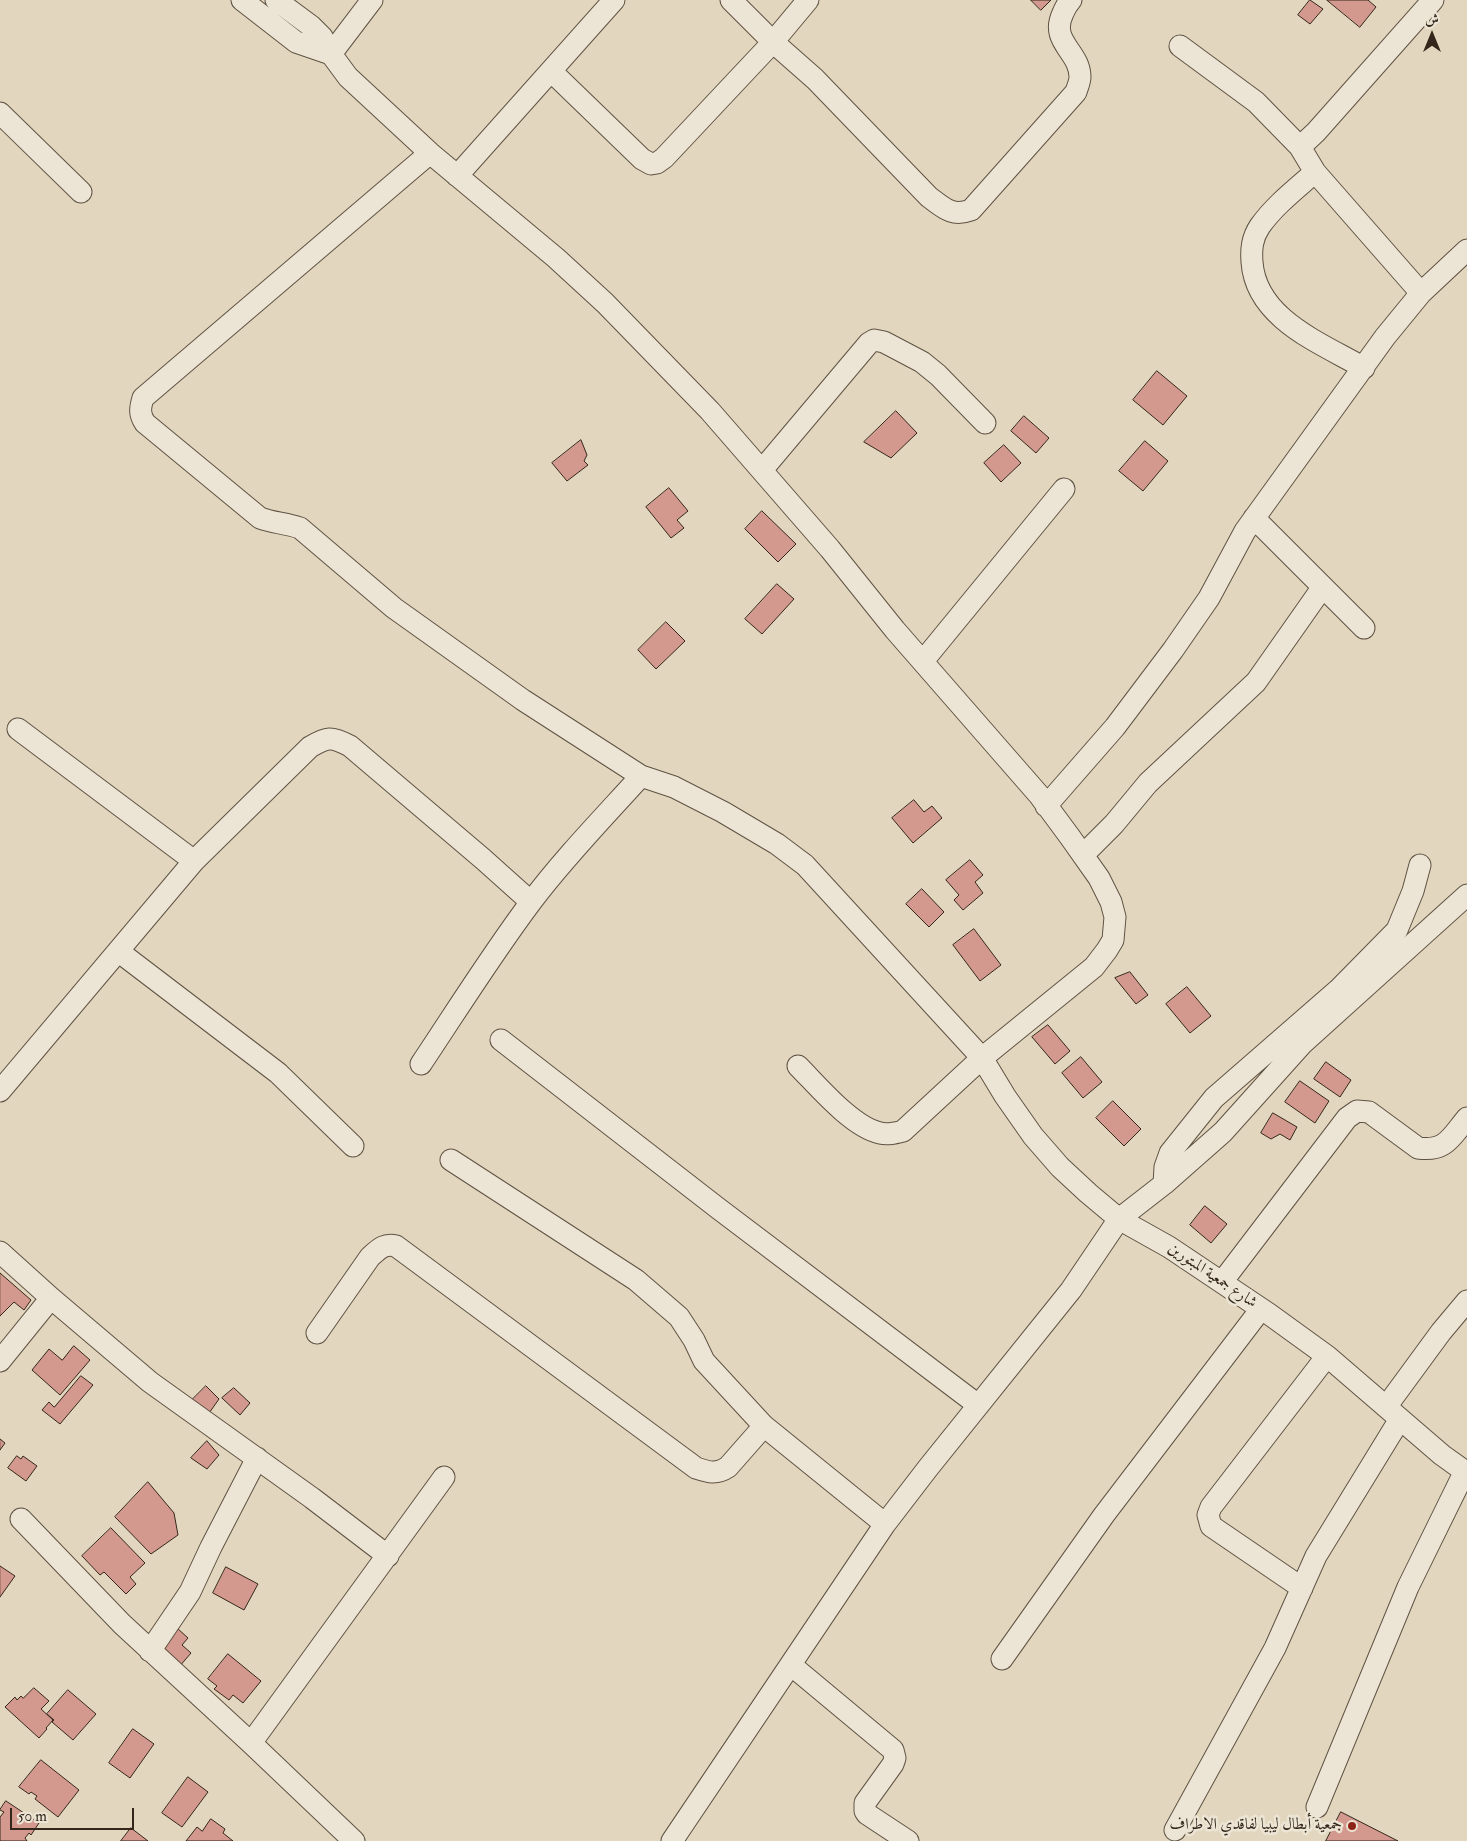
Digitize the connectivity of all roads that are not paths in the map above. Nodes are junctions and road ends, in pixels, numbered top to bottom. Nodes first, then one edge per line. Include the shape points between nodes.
1 (242, 0) edge
2 (276, 0) edge
3 (372, 0) edge
4 (614, 0) edge
5 (731, 0) edge
6 (808, 0) edge
7 (1071, 0) edge
8 (1433, 0) edge
9 (774, 42) junction
10 (1180, 46) dead end
11 (331, 54) junction
12 (551, 71) junction
13 (0, 113) edge
14 (1300, 148) junction
15 (430, 153) junction
16 (1315, 172) junction
17 (457, 176) junction
18 (81, 192) dead end
19 (1467, 250) edge
20 (1421, 293) junction
21 (1364, 368) junction
22 (985, 423) dead end
23 (762, 470) junction
24 (1064, 489) dead end
25 (1254, 518) junction
26 (1322, 588) junction
27 (1364, 628) dead end
28 (923, 661) junction
29 (18, 728) dead end
30 (641, 776) junction
31 (1046, 806) junction
32 (1083, 855) junction
33 (194, 862) junction
34 (1420, 865) dead end
35 (1467, 894) edge
36 (531, 902) junction
37 (118, 951) junction
38 (501, 1040) dead end
39 (982, 1058) junction
40 (421, 1064) dead end
41 (798, 1066) dead end
42 (0, 1091) edge
43 (1467, 1118) edge
44 (353, 1146) dead end
45 (451, 1160) dead end
46 (1164, 1184) junction
47 (1119, 1219) junction
48 (0, 1252) edge
49 (1222, 1282) junction
50 (51, 1298) junction
51 (1467, 1301) edge
52 (1262, 1309) junction
53 (317, 1333) dead end
54 (1327, 1356) junction
55 (0, 1361) edge
56 (978, 1405) junction
57 (1393, 1413) junction
58 (764, 1426) junction
59 (257, 1458) junction
60 (1466, 1472) edge
61 (444, 1477) dead end
62 (21, 1519) dead end
63 (885, 1524) junction
64 (388, 1556) junction
65 (1302, 1588) junction
66 (150, 1650) junction
67 (1002, 1659) dead end
68 (791, 1665) junction
69 (252, 1743) junction
70 (1317, 1807) dead end
71 (1175, 1830) dead end
72 (354, 1841) edge
73 (672, 1841) edge
74 (908, 1841) edge

1 - 11 street via 296,42
2 - 11 street via 311,26 322,37
3 - 11 street
4 - 12 street
5 - 9 street
6 - 9 street
7 - 9 street via 1058,23 1061,38 1079,71 1076,92 971,210 962,213 947,210 929,196 815,79
8 - 14 street
9 - 12 street via 664,158 651,164
10 - 14 street via 1256,102
11 - 15 street via 348,77
12 - 17 street
13 - 18 street
14 - 16 street
15 - 17 street
15 - 30 street, شارع جمعية المبتورين via 144,398 140,407 141,418 260,518 300,528 394,608 523,700
16 - 20 street
16 - 21 street via 1260,227 1250,247 1252,270 1265,302 1292,328
17 - 23 street via 605,303 710,411
19 - 20 street
20 - 21 street
21 - 25 street
22 - 23 street via 922,362 874,340
23 - 28 street
24 - 28 street
25 - 26 street
25 - 31 street via 1209,598 1174,650 1115,727
26 - 27 street
26 - 32 street via 1256,682 1148,783
28 - 31 street
29 - 33 street
30 - 36 street
30 - 39 street, شارع جمعية المبتورين via 674,787 723,812 805,865
31 - 32 street
32 - 39 street via 1111,902 1115,917 1113,940 1094,967
33 - 36 street via 310,747 325,738 350,746
33 - 37 street
34 - 46 street via 1397,930 1338,990 1214,1098 1170,1153
35 - 46 street via 1302,1044 1223,1132
36 - 40 street
37 - 42 street
37 - 44 street via 278,1073
38 - 56 street
39 - 41 street via 903,1131 893,1134 879,1133 855,1122
39 - 47 street, شارع جمعية المبتورين via 1008,1101 1047,1152
43 - 49 street via 1442,1146 1428,1149 1418,1148 1368,1112 1357,1111 1347,1118
45 - 58 street via 636,1280 679,1317 704,1361
46 - 47 street
47 - 49 street, شارع جمعية المبتورين
47 - 56 street via 1071,1290
48 - 50 street
49 - 52 street, شارع جمعية المبتورين
50 - 55 street
50 - 59 street via 150,1382
51 - 57 street via 1441,1332
52 - 54 street, شارع جمعية المبتورين
52 - 67 street via 1104,1515
53 - 58 street via 370,1257 381,1246 390,1244 696,1468 720,1472
54 - 57 street, شارع جمعية المبتورين
54 - 65 street via 1208,1515 1211,1526
56 - 63 street
57 - 60 street, شارع جمعية المبتورين
57 - 65 street
58 - 63 street
59 - 64 street
59 - 66 street via 190,1592
60 - 70 street via 1408,1587
61 - 64 street
62 - 66 street
63 - 68 street
64 - 69 street
65 - 71 street via 1275,1648
66 - 69 street
68 - 73 street
68 - 74 street via 893,1750 893,1764 865,1803 865,1811
69 - 72 street

